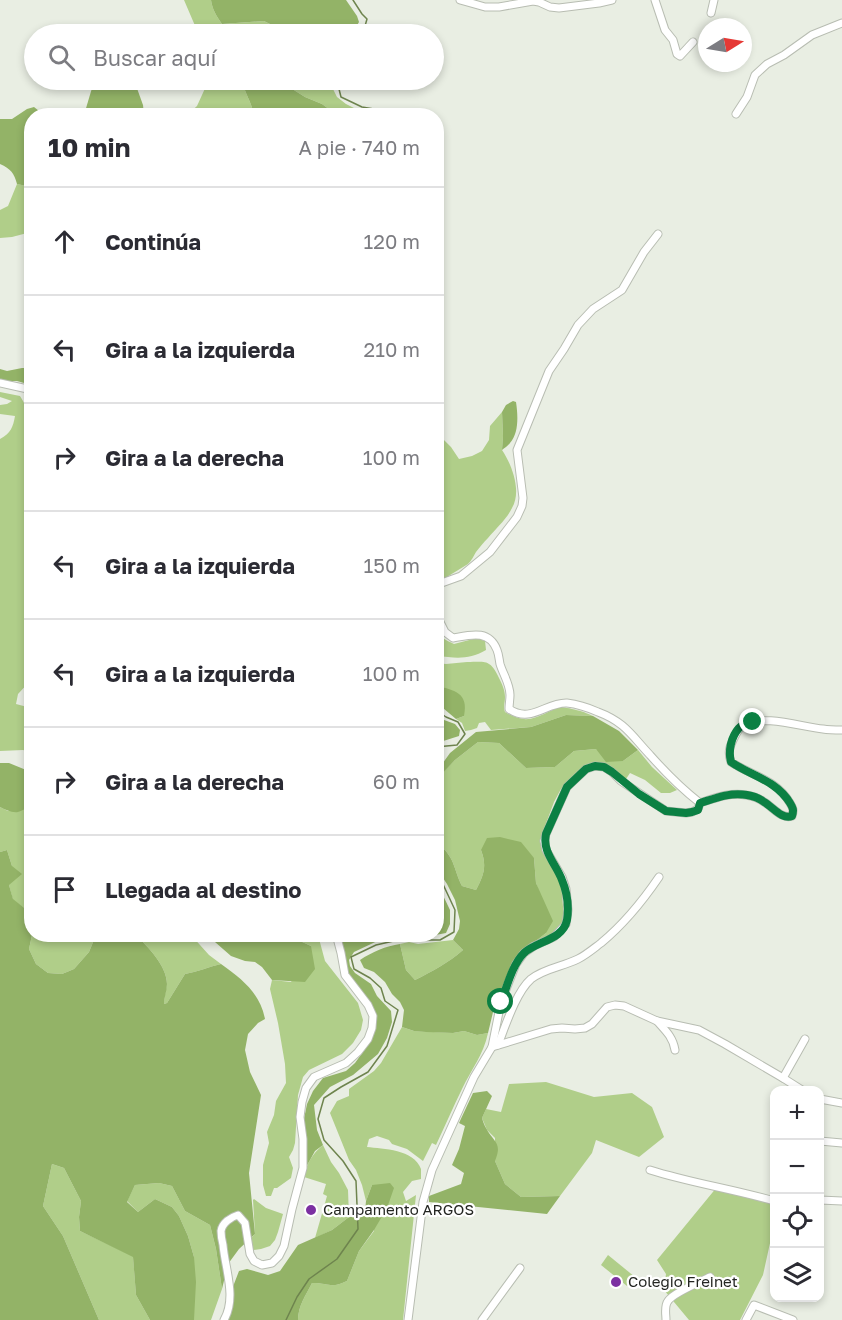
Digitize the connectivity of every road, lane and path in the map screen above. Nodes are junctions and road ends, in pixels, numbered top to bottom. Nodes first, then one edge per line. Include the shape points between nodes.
1 (460, 0) edge
2 (612, 0) edge
3 (655, 0) edge
4 (714, 0) edge
5 (711, 13) dead end
6 (842, 23) edge
7 (693, 42) dead end
8 (736, 114) dead end
9 (658, 234) dead end
10 (0, 383) edge
11 (24, 388) edge
12 (444, 582) edge
13 (444, 630) edge
14 (842, 730) edge
15 (700, 803) junction
16 (659, 877) dead end
17 (339, 942) edge
18 (657, 1021) junction
19 (805, 1039) dead end
20 (495, 1046) junction
21 (675, 1050) dead end
22 (783, 1077) junction
23 (796, 1086) edge
24 (824, 1100) edge
25 (842, 1103) edge
26 (824, 1141) edge
27 (842, 1143) edge
28 (650, 1170) dead end
29 (770, 1200) edge
30 (824, 1200) edge
31 (842, 1202) edge
32 (520, 1268) dead end
33 (710, 1277) dead end
34 (224, 1320) edge
35 (408, 1320) edge
36 (482, 1320) edge
37 (666, 1320) edge
38 (746, 1320) edge
39 (793, 1320) edge

1 - 2 street via 485,7 533,1 559,8
3 - 7 street via 677,54 683,54
4 - 5 street
6 - 8 street via 812,34 767,64 755,75
9 - 12 street via 622,290 593,309 578,325 549,371 517,450 523,498 517,517 490,552 461,576
10 - 11 street
13 - 15 street via 453,638 479,634 496,647 510,695 510,709 514,712 534,714 566,703 618,720 680,788
14 - 15 street via 763,721 739,728 730,748 731,762 774,784 792,806 794,812 789,818 746,795 733,793
15 - 20 street via 698,810 692,812 666,811 604,767 586,769 567,787 544,842 566,889 566,924 554,937 524,953 516,964 501,1002
16 - 20 street via 643,902 586,954 530,980
17 - 34 street via 345,975 368,1005 373,1016 372,1028 358,1052 346,1063 314,1077 306,1088 300,1117 303,1168 279,1256 272,1263 254,1261 245,1223 238,1215 221,1230 230,1304
18 - 20 street via 615,1005 607,1007 585,1028 551,1029
18 - 21 street via 671,1037
18 - 22 street via 699,1030
19 - 22 street
20 - 35 street via 474,1077 432,1170 423,1202
22 - 23 street
24 - 25 street
26 - 27 street
28 - 29 street
30 - 31 street
32 - 36 street
33 - 37 street via 668,1300
38 - 39 street via 754,1305

